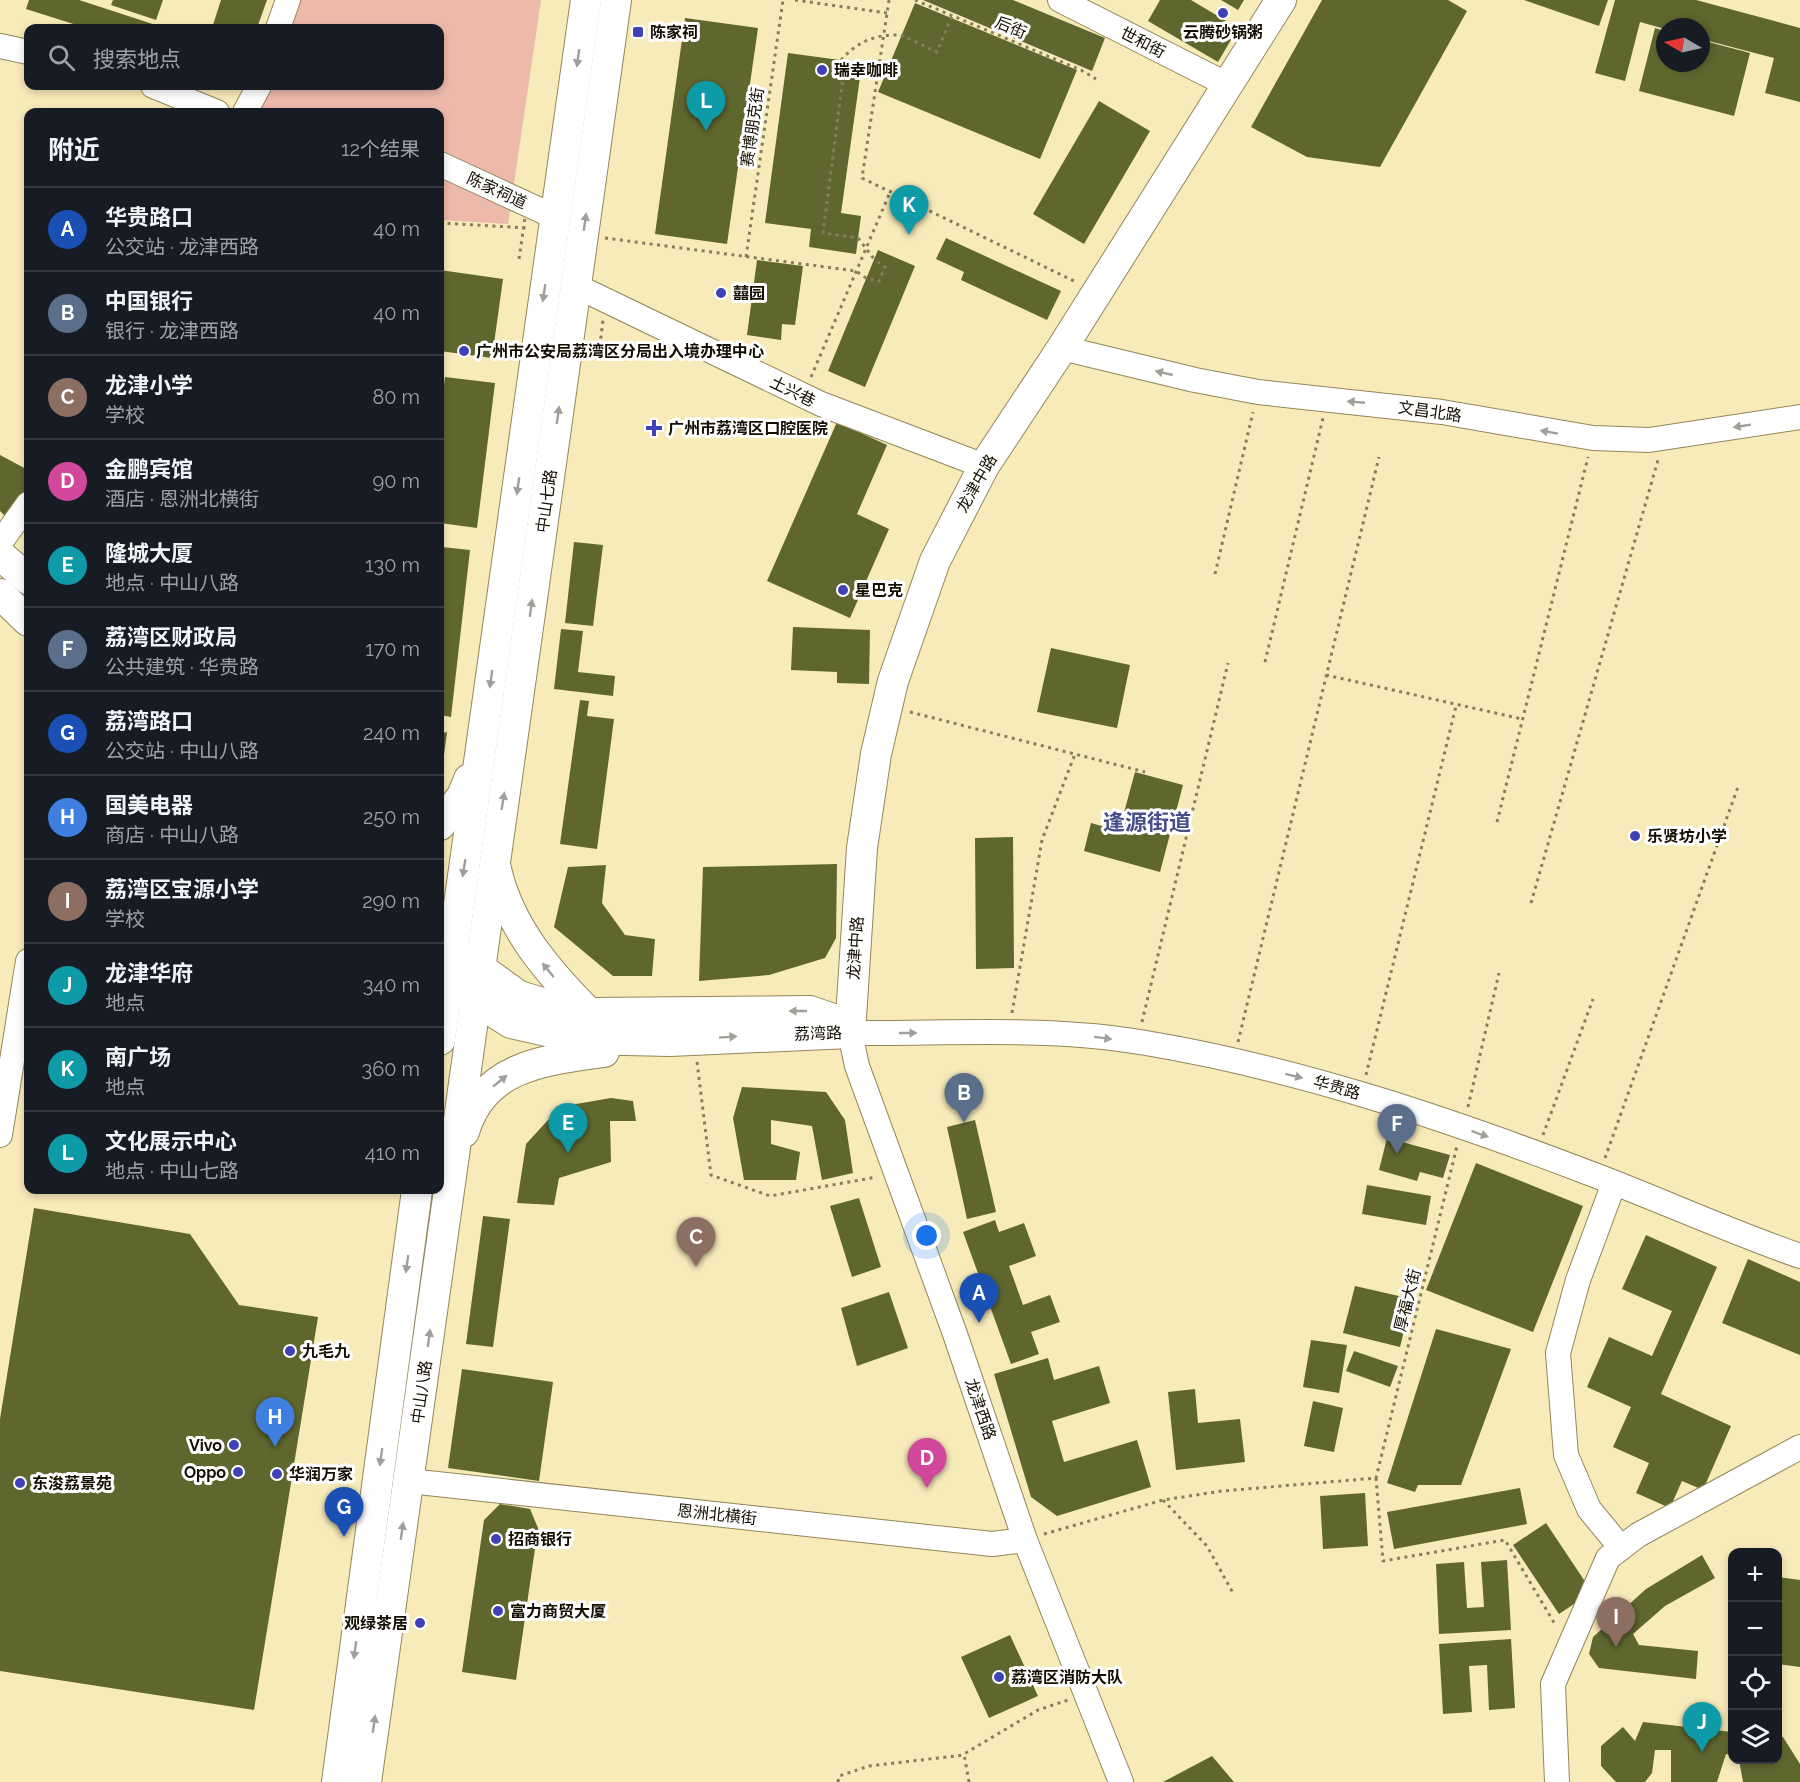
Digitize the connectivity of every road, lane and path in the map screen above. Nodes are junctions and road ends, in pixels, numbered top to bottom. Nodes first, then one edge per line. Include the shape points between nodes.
1 (288, 0) edge
2 (586, 0) edge
3 (616, 0) edge
4 (783, 0) edge
5 (795, 0) edge
6 (889, 0) edge
7 (915, 0) edge
8 (1060, 0) edge
9 (1281, 0) edge
10 (887, 13) junction
11 (952, 15) junction
12 (279, 24) edge
13 (0, 46) edge
14 (24, 51) edge
15 (1096, 79) dead end
16 (1226, 84) junction
17 (163, 90) edge
18 (257, 90) edge
19 (206, 108) edge
20 (247, 108) edge
21 (444, 166) edge
22 (891, 190) junction
23 (525, 218) dead end
24 (444, 223) edge
25 (542, 223) junction
26 (597, 237) dead end
27 (746, 257) junction
28 (519, 259) dead end
29 (856, 271) junction
30 (576, 286) junction
31 (1095, 294) junction
32 (604, 310) dead end
33 (1062, 348) junction
34 (599, 353) dead end
35 (1258, 392) junction
36 (802, 395) junction
37 (1327, 400) junction
38 (1800, 417) edge
39 (1593, 438) junction
40 (1664, 438) junction
41 (1379, 457) dead end
42 (984, 466) junction
43 (24, 510) edge
44 (0, 543) edge
45 (0, 555) edge
46 (1215, 574) dead end
47 (24, 576) edge
48 (0, 594) edge
49 (24, 617) edge
50 (1265, 662) dead end
51 (1228, 663) dead end
52 (1326, 675) junction
53 (887, 706) junction
54 (1456, 706) junction
55 (1522, 719) junction
56 (482, 748) junction
57 (1075, 754) junction
58 (1145, 771) dead end
59 (1739, 784) dead end
60 (444, 820) edge
61 (1497, 822) dead end
62 (494, 859) junction
63 (1531, 903) dead end
64 (445, 959) edge
65 (479, 967) junction
66 (1499, 973) dead end
67 (444, 975) edge
68 (24, 986) edge
69 (1593, 999) dead end
70 (475, 1001) junction
71 (589, 1013) junction
72 (1009, 1033) junction
73 (850, 1034) junction
74 (682, 1040) junction
75 (1137, 1042) junction
76 (1234, 1061) junction
77 (1361, 1094) junction
78 (1463, 1128) junction
79 (0, 1135) edge
80 (1536, 1154) junction
81 (897, 1173) junction
82 (1606, 1180) junction
83 (450, 1187) junction
84 (415, 1195) edge
85 (1800, 1256) edge
86 (1800, 1447) edge
87 (1377, 1478) junction
88 (409, 1481) junction
89 (1163, 1500) junction
90 (1025, 1540) junction
91 (1621, 1548) junction
92 (1233, 1593) dead end
93 (1569, 1648) junction
94 (1085, 1695) junction
95 (964, 1754) junction
96 (337, 1782) edge
97 (366, 1782) edge
98 (838, 1782) edge
99 (969, 1782) edge
100 (1121, 1782) edge
101 (1557, 1782) edge

1 - 12 street
2 -> 25 main road, 中山七路
30 -> 3 main road, 中山七路
4 - 27 path, 赛博朋克街
5 - 10 path
6 - 10 path
7 - 11 path, 后街
8 - 16 street, 世和街
9 - 16 main road, 龙津中路
10 - 22 path via 862,178
11 - 15 path, 后街
11 - 29 path, bridge via 936,52 902,35 872,37 840,60 844,70 823,233 858,238 885,267 879,281
13 - 14 street
16 - 31 main road, 龙津中路
17 - 19 street
18 - 20 street
21 - 25 street, 陈家祠道
22 - 29 path
22 - 31 path
23 - 28 path, bridge
24 - 25 path
25 -> 56 main road, 中山七路
26 - 27 path
27 - 29 path
29 - 36 path
30 - 36 street, 土兴巷
62 -> 30 main road, 中山七路
31 - 33 main road, 龙津中路
32 - 34 path
35 -> 33 street, 文昌北路
33 - 42 main road, 龙津中路
35 - 37 street, 文昌北路
35 - 46 path
36 - 42 street, 土兴巷
39 -> 37 street, 文昌北路 via 1442,412
37 - 50 path
38 -> 40 street, 文昌北路
39 - 40 street, 文昌北路
39 - 55 path
40 - 63 path
41 - 52 path
42 - 53 main road, 龙津中路 via 922,595
43 - 44 street
45 - 47 main road
48 - 49 main road
51 - 75 path
52 - 54 path
52 - 76 path
53 - 57 path
53 - 73 main road, 龙津中路 via 861,848
54 - 55 path
54 - 77 path
55 - 61 path
56 - 60 main road via 462,796
56 -> 64 main road, 中山七路
57 - 58 path
57 - 72 path via 1042,840
59 - 82 path
62 - 65 main road, 中山七路
71 -> 62 main road via 547,969 522,933 505,900
64 - 65 main road, 荔湾路
64 - 67 main road
64 - 70 main road, 荔湾路
65 - 70 main road, 中山七路
65 - 71 main road, 荔湾路 via 519,996
66 - 78 path, 厚福大街
68 - 79 street
69 - 80 path
70 - 74 main road, 荔湾路 via 511,1023 582,1039
70 - 83 main road, 中山八路
73 -> 71 main road, 荔湾路 via 836,1020 810,1011
73 -> 72 street, 华贵路
72 -> 75 street, 华贵路
74 -> 73 main road, 荔湾路
73 - 81 street, 龙津西路 via 857,1066
74 - 81 path via 711,1175 770,1196
83 -> 74 main road via 474,1108 506,1076 547,1059
75 - 76 street, 华贵路
76 -> 77 street, 华贵路
77 - 78 street, 华贵路
78 -> 80 street, 华贵路
78 - 87 path, 厚福大街
80 - 82 street, 华贵路
81 - 90 street, 龙津西路
82 - 85 street, 华贵路
82 - 91 street via 1558,1353 1566,1455 1589,1509
88 -> 83 main road, 中山八路
84 -> 96 main road, 中山八路
86 - 91 street
87 - 89 path
87 - 93 path, 厚福大街 via 1383,1561 1505,1539
88 - 90 street, 恩洲北横街 via 992,1544
97 -> 88 main road, 中山八路
89 - 90 path
89 - 92 path via 1207,1546
90 - 94 street, 龙津西路
91 - 93 street via 1608,1558
93 - 101 street via 1553,1684
94 - 95 path via 1038,1710
94 - 100 street, 龙津西路
95 - 98 path via 869,1766 839,1776
95 - 99 path

